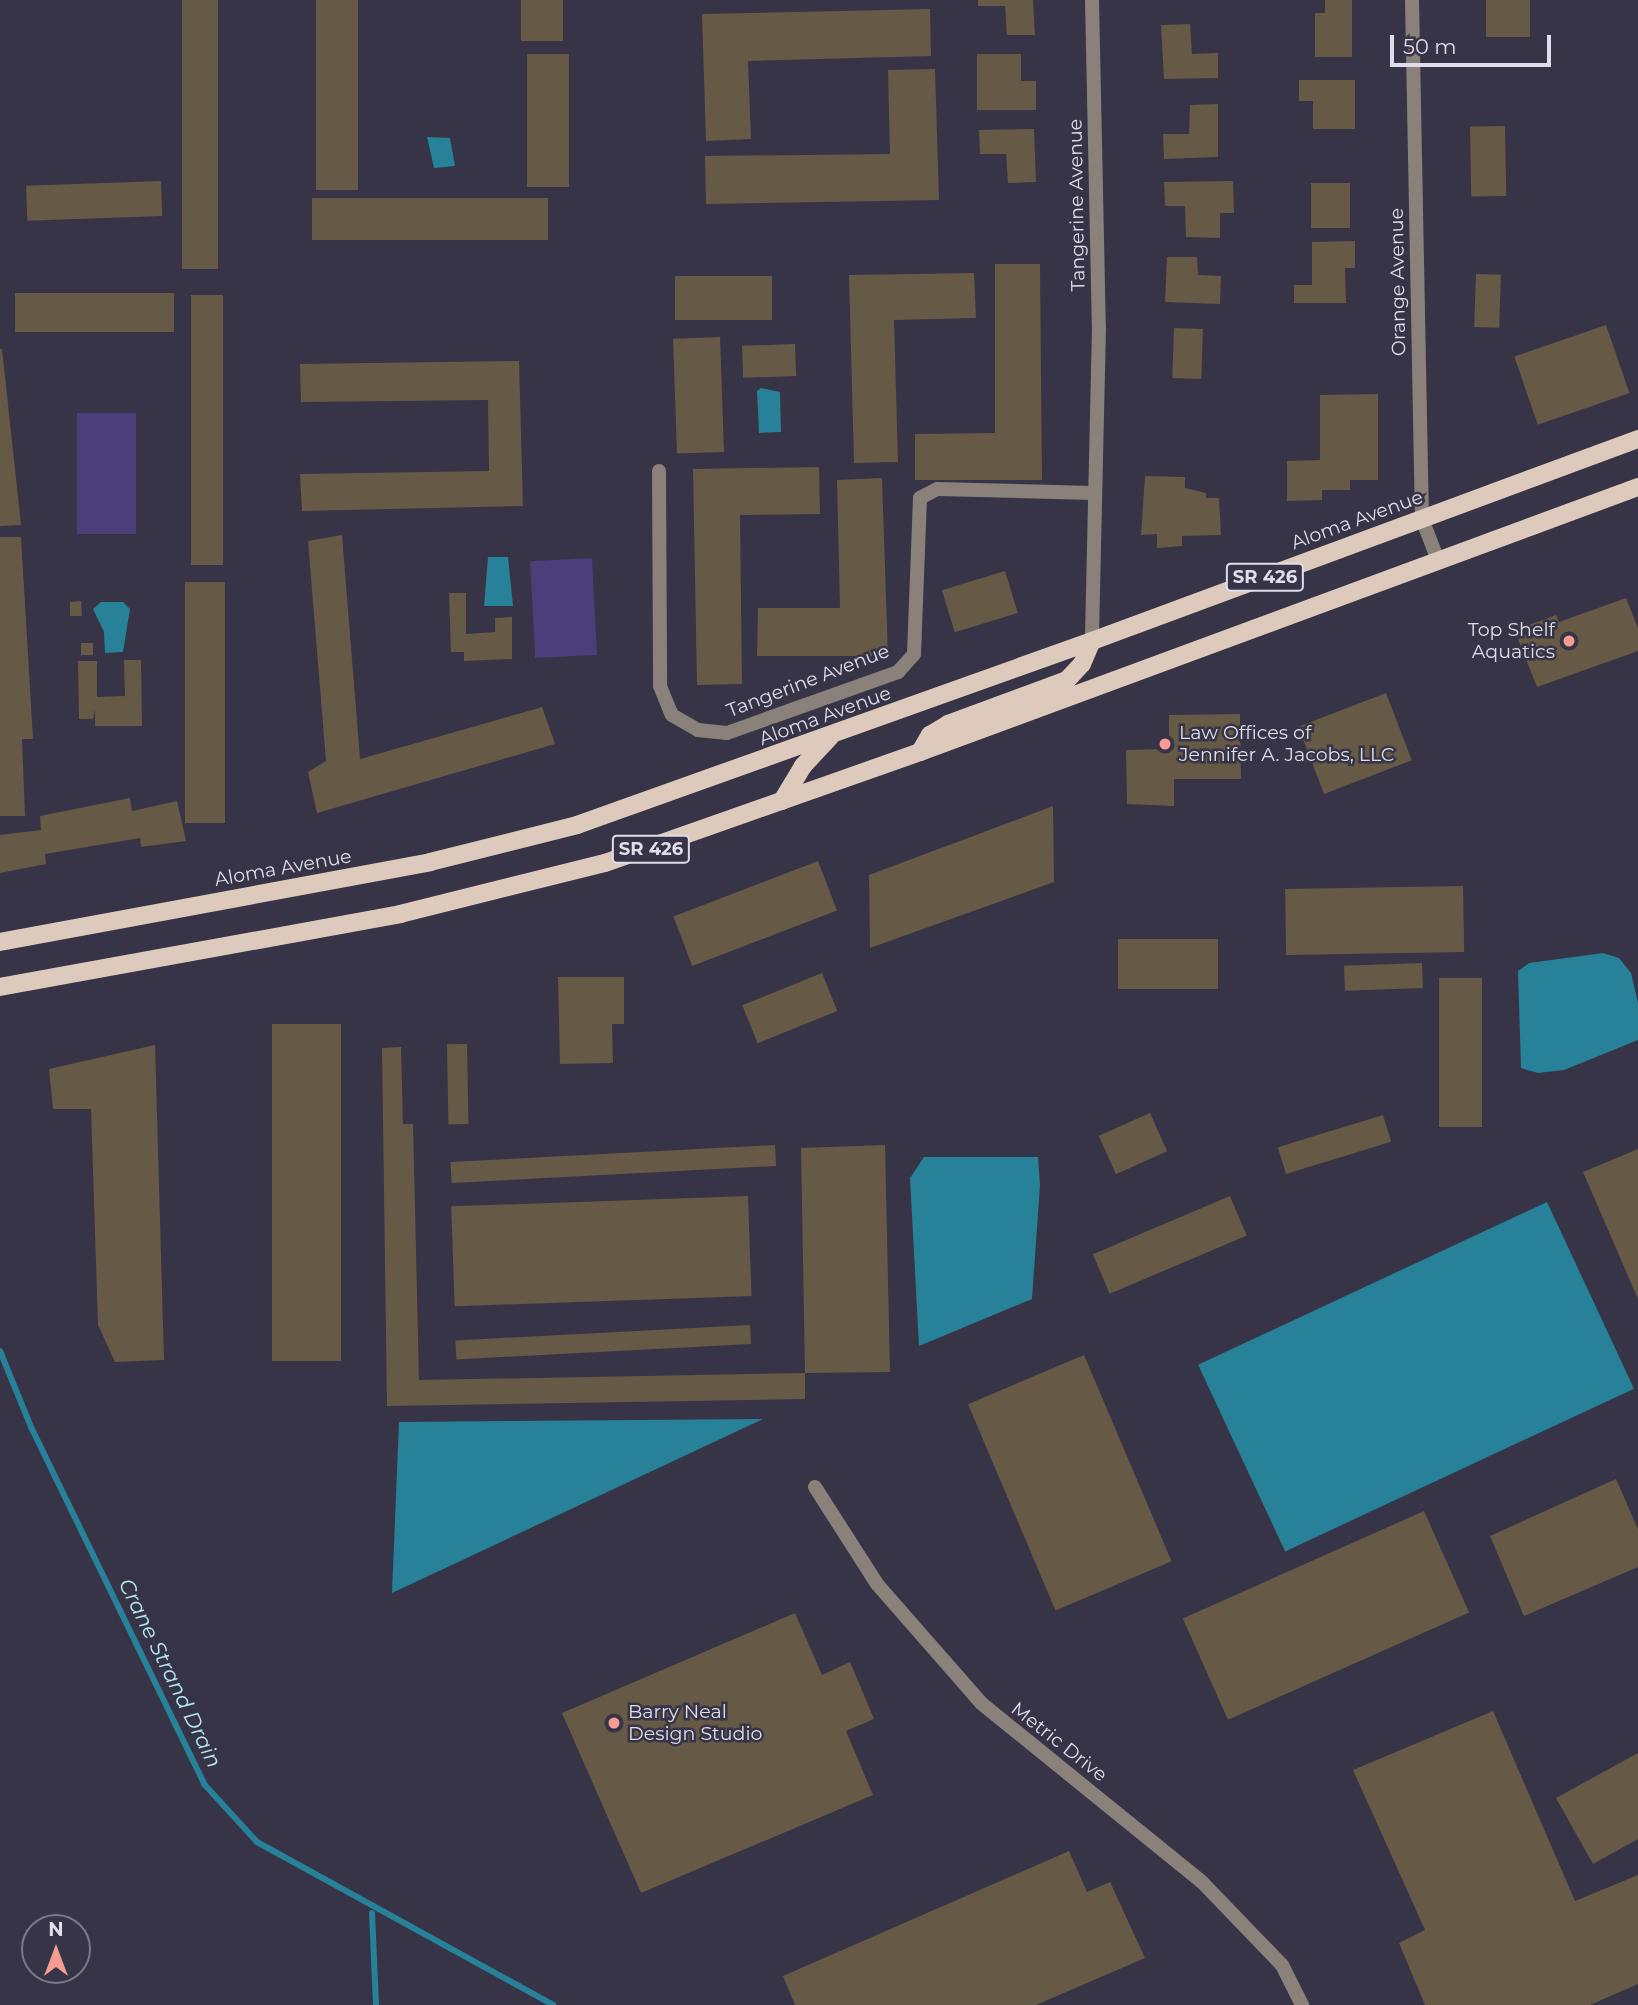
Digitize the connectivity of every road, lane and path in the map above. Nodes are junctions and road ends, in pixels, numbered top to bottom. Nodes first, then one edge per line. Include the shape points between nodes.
1 (1092, 0) edge
2 (1412, 0) edge
3 (1638, 439) edge
4 (659, 471) dead end
5 (1638, 487) edge
6 (1093, 493) junction
7 (1422, 519) junction
8 (1438, 560) junction
9 (1093, 641) junction
10 (833, 735) junction
11 (920, 752) junction
12 (782, 801) junction
13 (0, 942) edge
14 (0, 987) edge
15 (815, 1487) dead end
16 (1302, 2005) edge

1 - 6 street, Tangerine Avenue via 1099,327
2 - 7 street, Orange Avenue
3 - 7 main road, Aloma Avenue / SR 426
4 - 6 street, Tangerine Avenue via 660,686 672,715 698,730 727,733 898,672 914,654 920,498 937,489
5 - 8 main road, SR 426
6 - 9 street, Tangerine Avenue
7 - 8 street, Orange Avenue
7 - 9 main road, Aloma Avenue / SR 426
8 - 11 main road, SR 426
9 - 10 main road, Aloma Avenue / SR 426
9 - 11 main road via 1082,664 1067,680 948,724 930,735
10 - 12 main road via 803,766
10 - 13 main road, Aloma Avenue / SR 426 via 635,807 525,839 430,862
11 - 12 main road, SR 426
12 - 14 main road, SR 426 via 606,863 475,898
15 - 16 street, Metric Drive via 877,1584 981,1703 1202,1882 1282,1965

